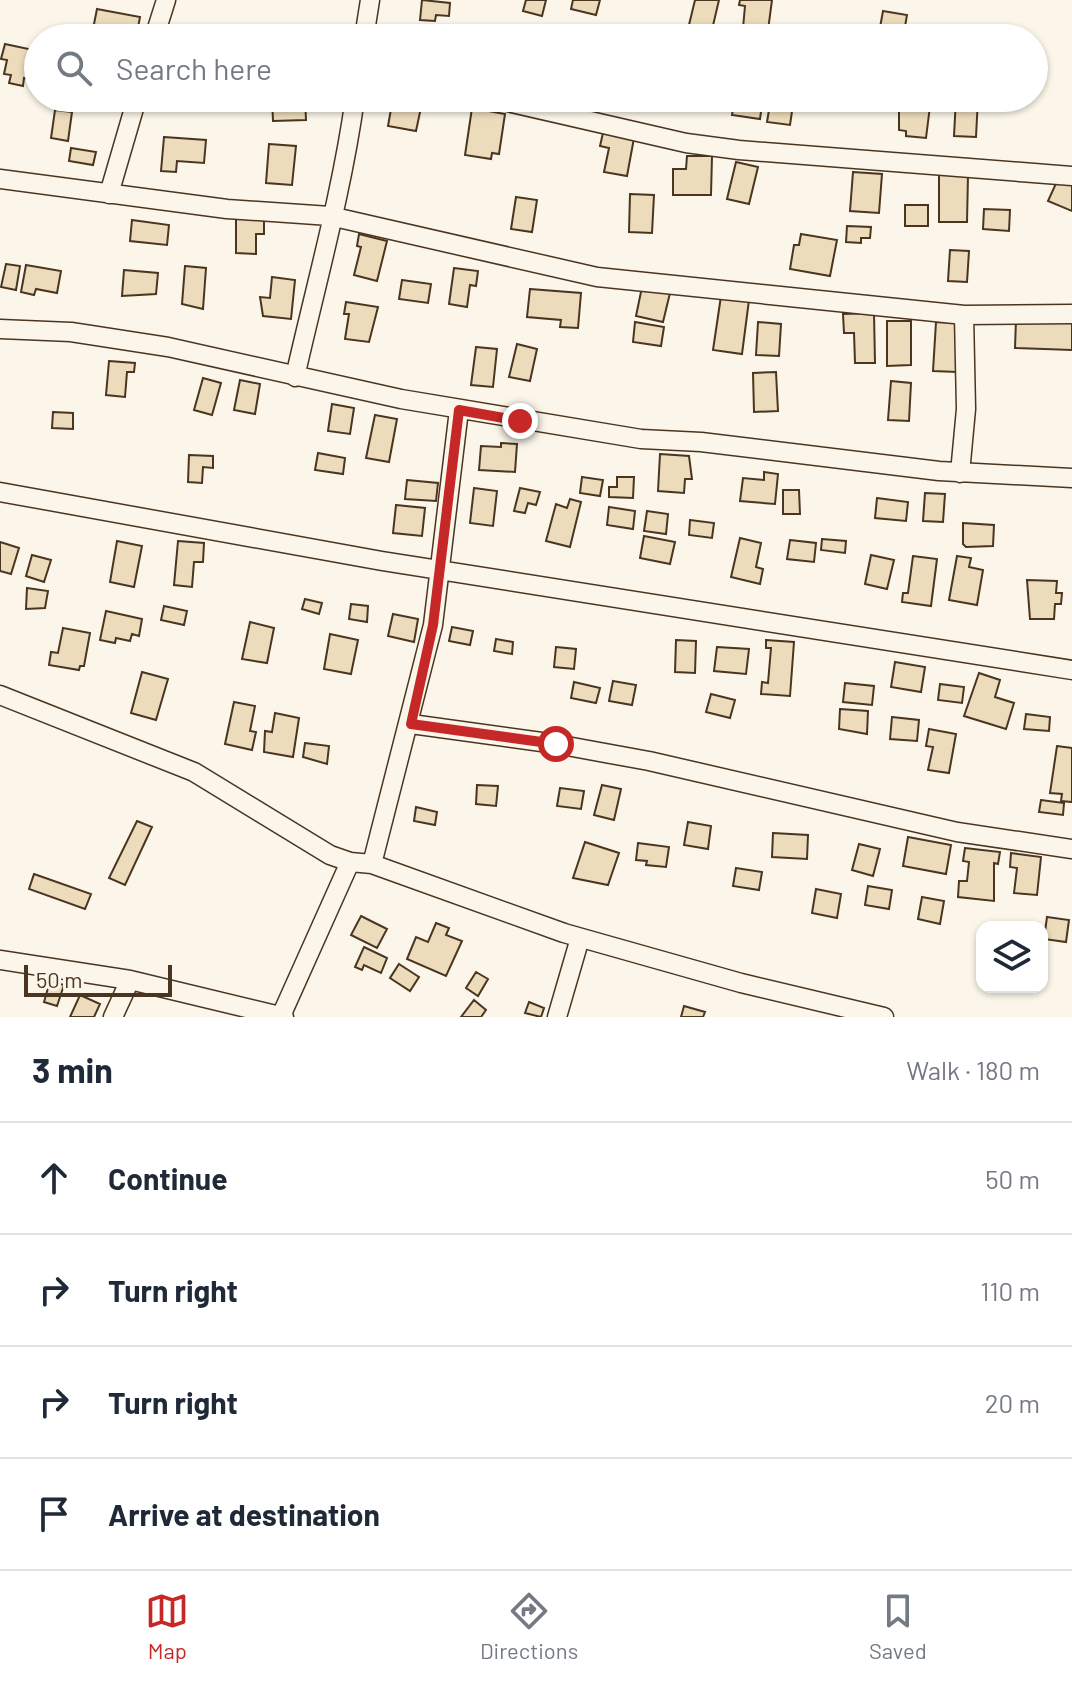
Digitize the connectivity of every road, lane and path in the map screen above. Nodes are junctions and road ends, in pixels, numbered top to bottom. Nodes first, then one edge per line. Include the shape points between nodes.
1 (166, 0) edge
2 (370, 0) edge
3 (158, 24) edge
4 (366, 24) edge
5 (133, 112) edge
6 (353, 112) edge
7 (551, 112) edge
8 (1072, 176) edge
9 (0, 179) edge
10 (109, 194) junction
11 (330, 216) junction
12 (1072, 314) edge
13 (964, 315) junction
14 (0, 329) edge
15 (295, 377) junction
16 (459, 410) junction
17 (960, 473) junction
18 (1072, 478) edge
19 (0, 492) edge
20 (440, 571) junction
21 (1072, 670) edge
22 (0, 695) edge
23 (411, 724) junction
24 (1072, 849) edge
25 (350, 862) junction
26 (372, 864) junction
27 (580, 938) junction
28 (0, 960) edge
29 (130, 980) junction
30 (282, 1016) edge
31 (113, 1017) edge
32 (557, 1017) edge
33 (884, 1017) edge

1 - 3 street
2 - 4 street
5 - 10 street
6 - 11 street via 343,178
7 - 8 street via 725,148
9 - 10 street
10 - 11 street
11 - 13 street via 597,277
11 - 15 street
12 - 13 street
13 - 17 street via 966,409
14 - 15 street via 71,332 168,347
15 - 16 street
16 - 17 street via 641,439
16 - 20 street
17 - 18 street
19 - 20 street
20 - 21 street
20 - 23 street
22 - 25 street via 194,772
23 - 24 street via 634,758 957,832
23 - 26 street
25 - 26 street
25 - 30 street
26 - 27 street
27 - 32 street
27 - 33 street
28 - 29 street
29 - 30 street
29 - 31 street

